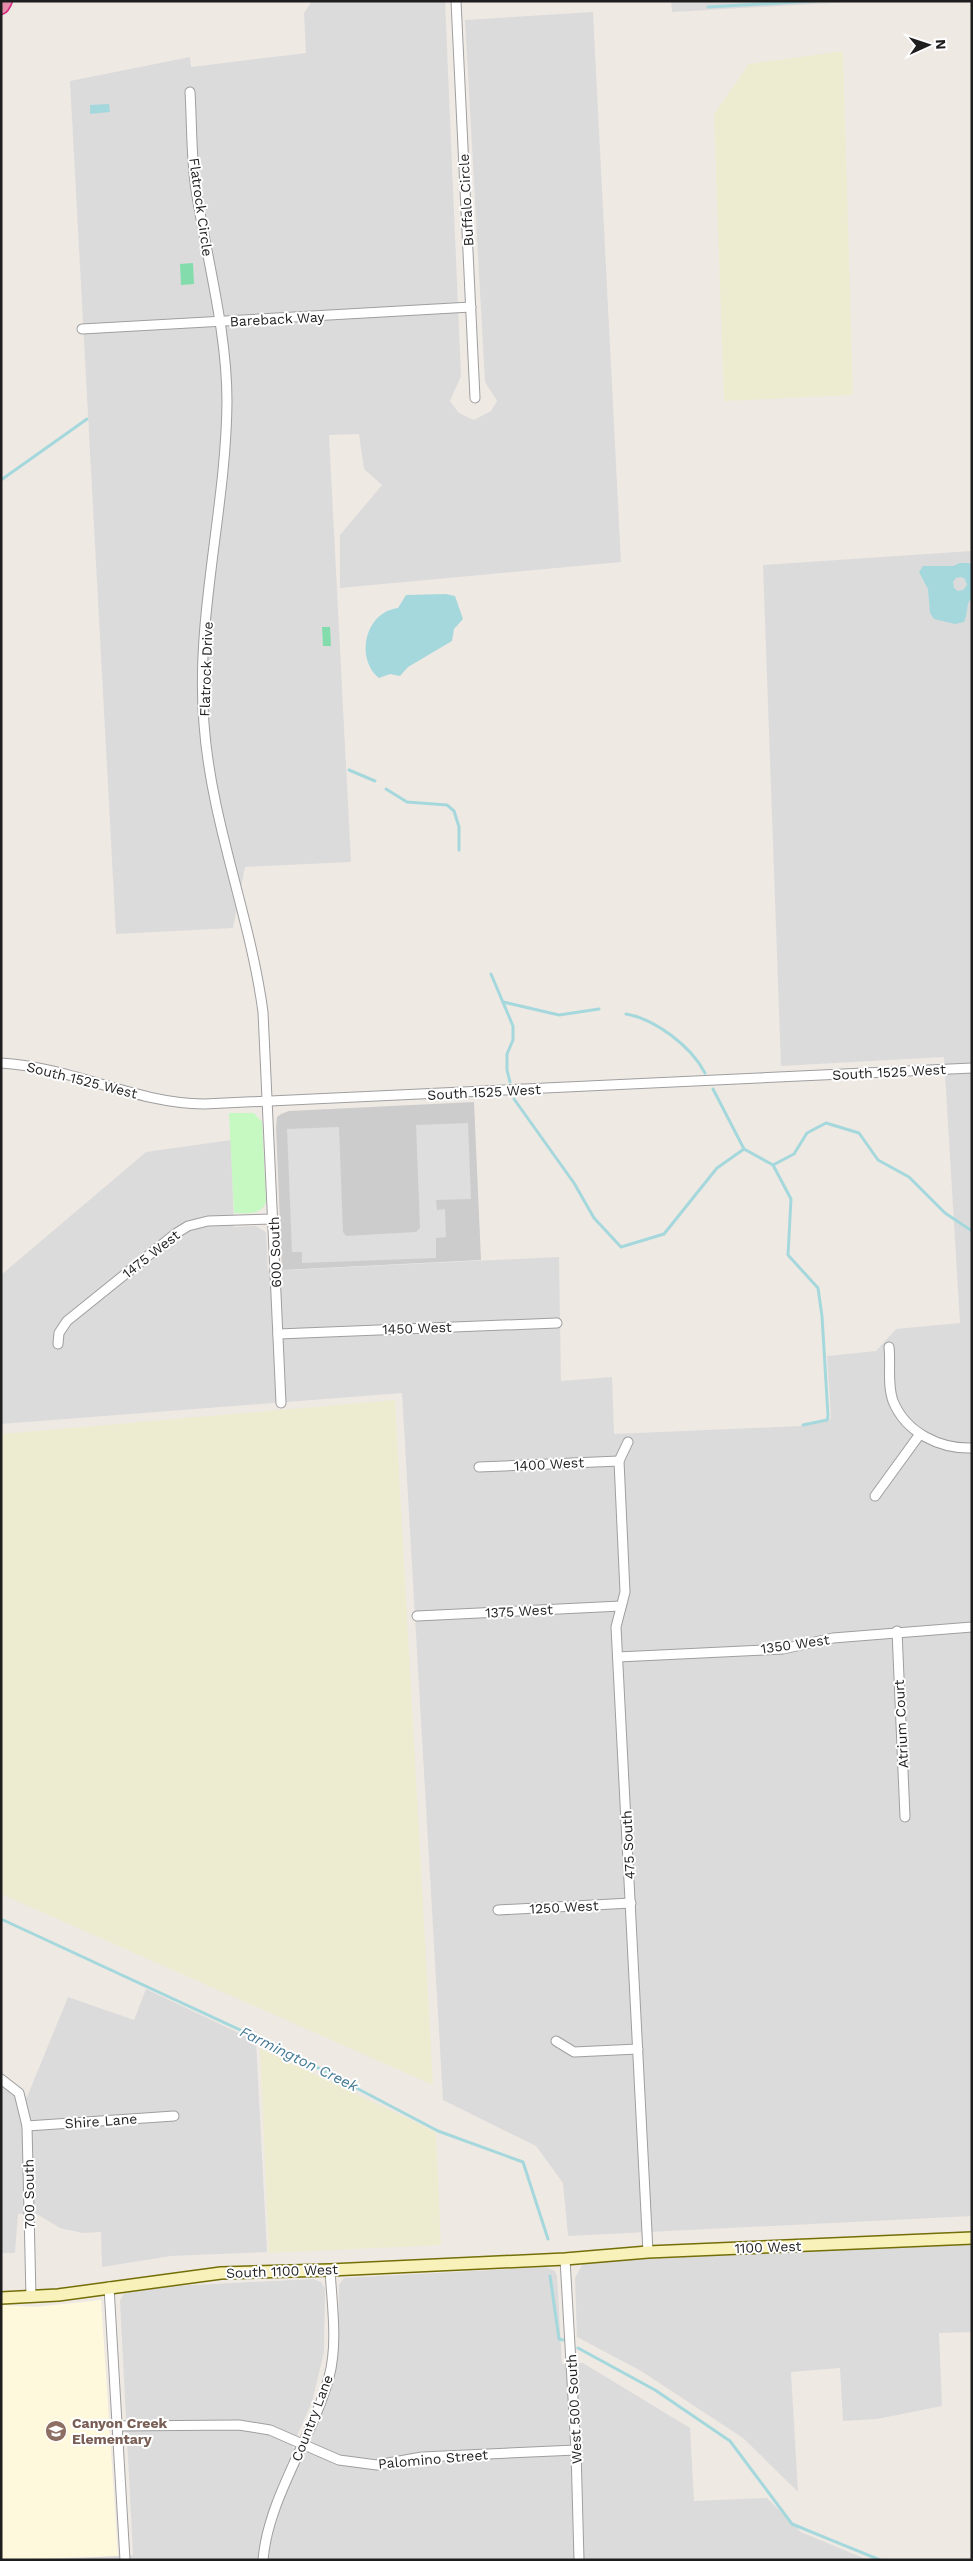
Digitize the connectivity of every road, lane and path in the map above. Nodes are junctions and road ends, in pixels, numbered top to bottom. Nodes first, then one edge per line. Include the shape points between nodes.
1 (4, 1) edge
2 (456, 1) edge
3 (1, 6) edge
4 (190, 92) dead end
5 (471, 307) junction
6 (218, 322) junction
7 (82, 330) dead end
8 (475, 398) dead end
9 (1, 1063) edge
10 (972, 1068) edge
11 (268, 1101) junction
12 (273, 1219) junction
13 (556, 1323) dead end
14 (278, 1334) junction
15 (58, 1344) dead end
16 (888, 1347) dead end
17 (282, 1403) dead end
18 (920, 1434) junction
19 (628, 1442) dead end
20 (972, 1448) edge
21 (619, 1461) junction
22 (479, 1467) dead end
23 (876, 1496) dead end
24 (621, 1606) junction
25 (417, 1616) dead end
26 (972, 1627) edge
27 (897, 1631) junction
28 (618, 1657) junction
29 (905, 1817) dead end
30 (630, 1903) junction
31 (498, 1910) dead end
32 (556, 2041) dead end
33 (638, 2049) junction
34 (1, 2079) edge
35 (174, 2116) dead end
36 (27, 2126) junction
37 (972, 2238) edge
38 (648, 2252) junction
39 (565, 2259) junction
40 (330, 2270) junction
41 (109, 2287) junction
42 (31, 2297) junction
43 (1, 2298) edge
44 (117, 2426) junction
45 (303, 2445) junction
46 (576, 2450) junction
47 (125, 2560) edge
48 (263, 2560) edge
49 (579, 2560) edge

1 - 3 highway
2 - 5 street, Buffalo Circle
4 - 6 street, Flatrock Circle via 196,187
5 - 6 street, Bareback Way
5 - 8 street, Buffalo Circle
6 - 7 street, Bareback Way
6 - 11 street, Flatrock Drive via 226,375 226,422 203,660 203,716 213,790 261,996
9 - 11 street, South 1525 West via 35,1067 174,1102
10 - 11 street, South 1525 West
11 - 12 street, 600 South
12 - 14 street, 600 South
12 - 15 street, 1475 West via 208,1221 181,1230 66,1321 59,1333
13 - 14 street, 1450 West
14 - 17 street, 600 South
16 - 18 street via 893,1401 910,1426
18 - 20 street via 949,1447
18 - 23 street
19 - 21 street, 475 South
21 - 22 street, 1400 West
21 - 24 street, 475 South via 625,1578
24 - 25 street, 1375 West
24 - 28 street, 475 South via 616,1627
26 - 27 street, 1350 West
27 - 28 street, 1350 West via 833,1638 783,1648
27 - 29 street, Atrium Court
28 - 30 street, 475 South
30 - 31 street, 1250 West
30 - 33 street, 475 South
32 - 33 street via 574,2052
33 - 38 street, 475 South
34 - 36 street, 700 South via 20,2093
35 - 36 street, Shire Lane
36 - 42 street, 700 South
37 - 38 street, 1100 West
38 - 39 street, 1100 West
39 - 40 street, South 1100 West
39 - 46 street, West 500 South
40 - 41 street, South 1100 West via 221,2273
40 - 45 street, Country Lane via 333,2356 330,2376
41 - 42 street, South 1100 West
41 - 44 street
42 - 43 street, South 1100 West
44 - 45 street, Palomino Street via 240,2425 270,2430
44 - 47 street
45 - 46 street, Palomino Street via 339,2460 377,2465 422,2457
45 - 48 street, Country Lane via 272,2517
46 - 49 street, West 500 South

